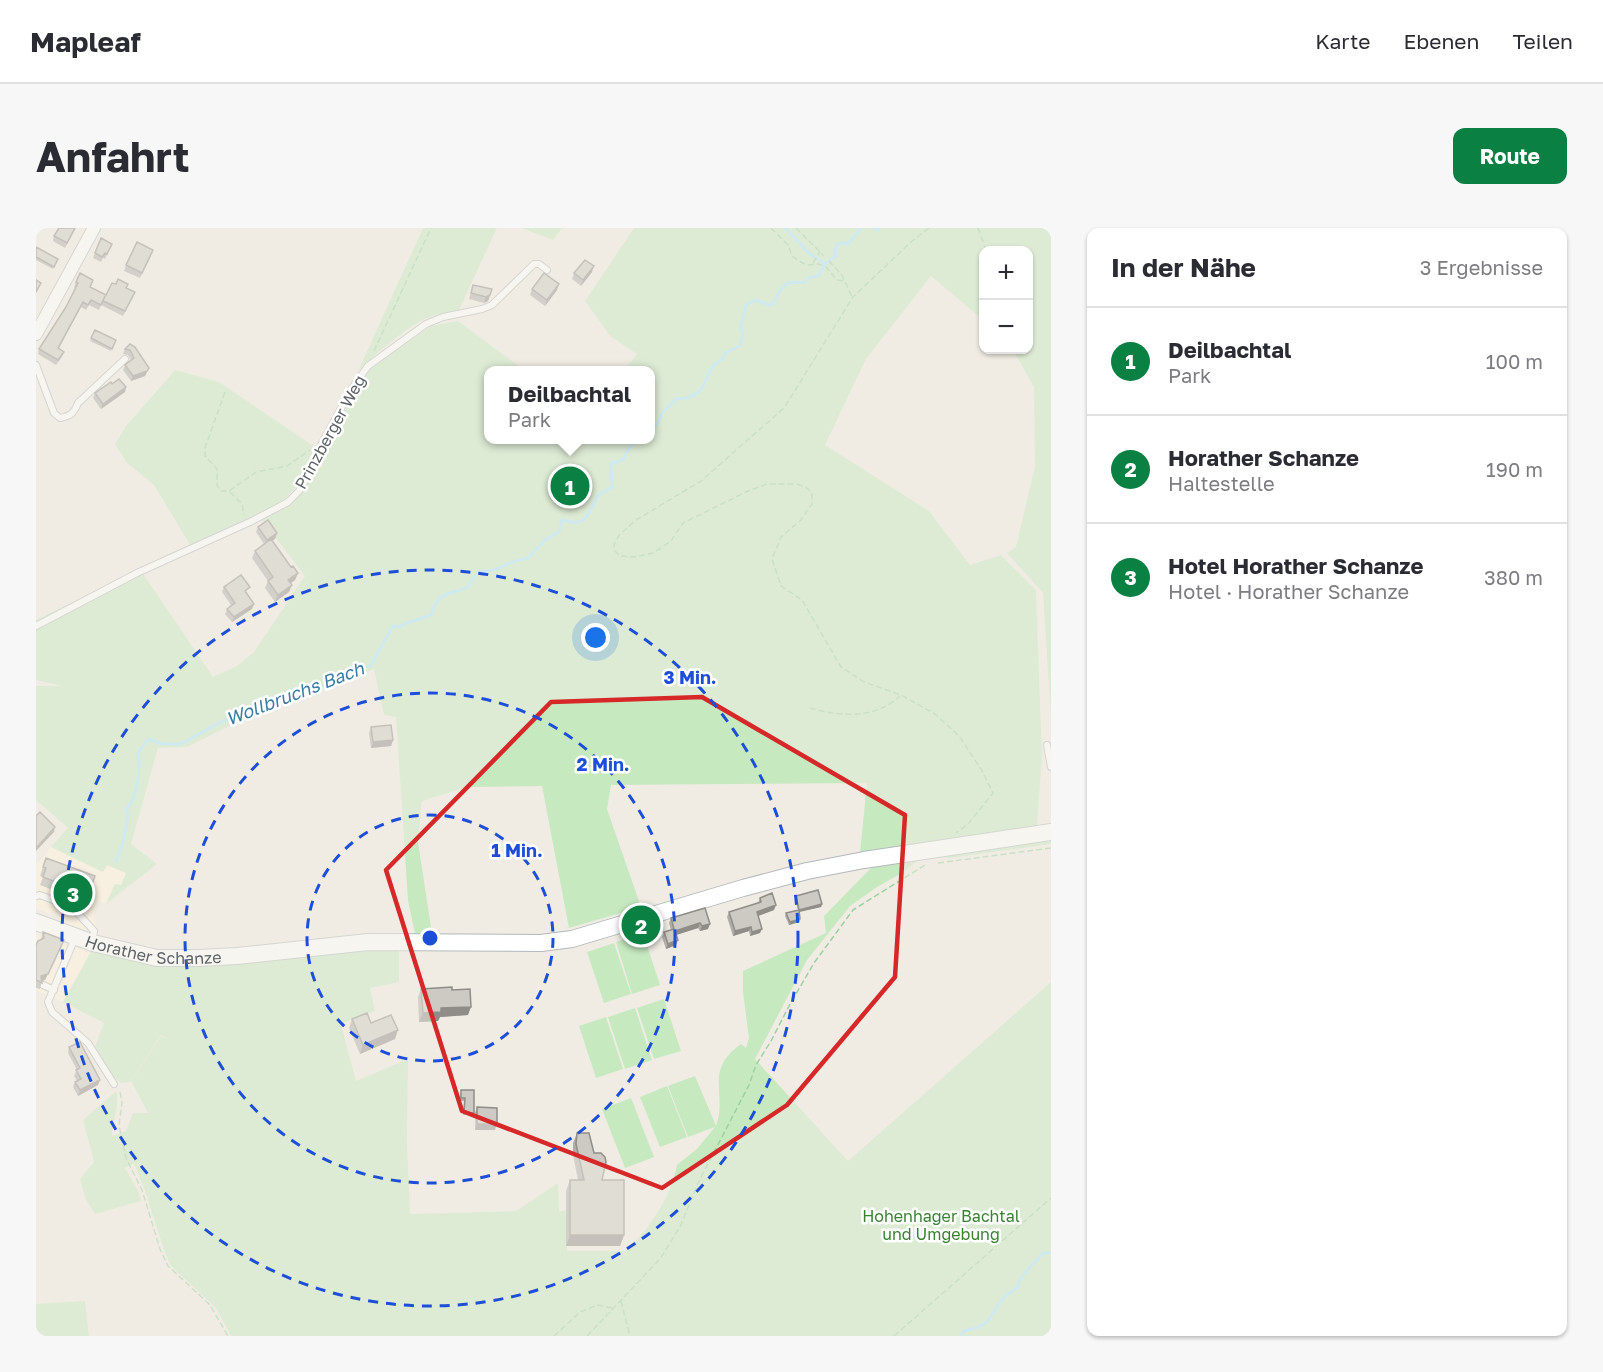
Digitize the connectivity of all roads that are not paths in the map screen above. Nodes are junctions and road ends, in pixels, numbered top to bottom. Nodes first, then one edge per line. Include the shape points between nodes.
1 (94, 228) edge
2 (547, 270) dead end
3 (36, 334) edge
4 (126, 359) dead end
5 (36, 365) edge
6 (36, 626) edge
7 (1047, 746) dead end
8 (1051, 767) edge
9 (1051, 832) edge
10 (36, 896) edge
11 (36, 922) edge
12 (75, 937) junction
13 (93, 944) junction
14 (60, 950) edge
15 (68, 953) junction
16 (56, 960) edge
17 (64, 963) junction
18 (44, 985) edge
19 (54, 990) junction
20 (114, 1084) road end

1 - 3 street
2 - 6 lane, Prinzberger Weg via 534,264 492,305 426,324 368,366 352,388 308,476 288,502
4 - 5 lane via 78,403 74,412 60,418 54,413
7 - 8 lane
9 - 13 main road, Horather Schanze via 935,856 807,871 572,939 541,944 368,942 199,958 157,958
10 - 13 lane via 72,908 94,930
11 - 12 main road, Horather Schanze
12 - 13 main road, Horather Schanze
12 - 15 lane
14 - 15 lane
15 - 17 lane
16 - 17 lane
17 - 19 lane
18 - 19 lane
19 - 20 lane via 48,1002 52,1012 88,1043

